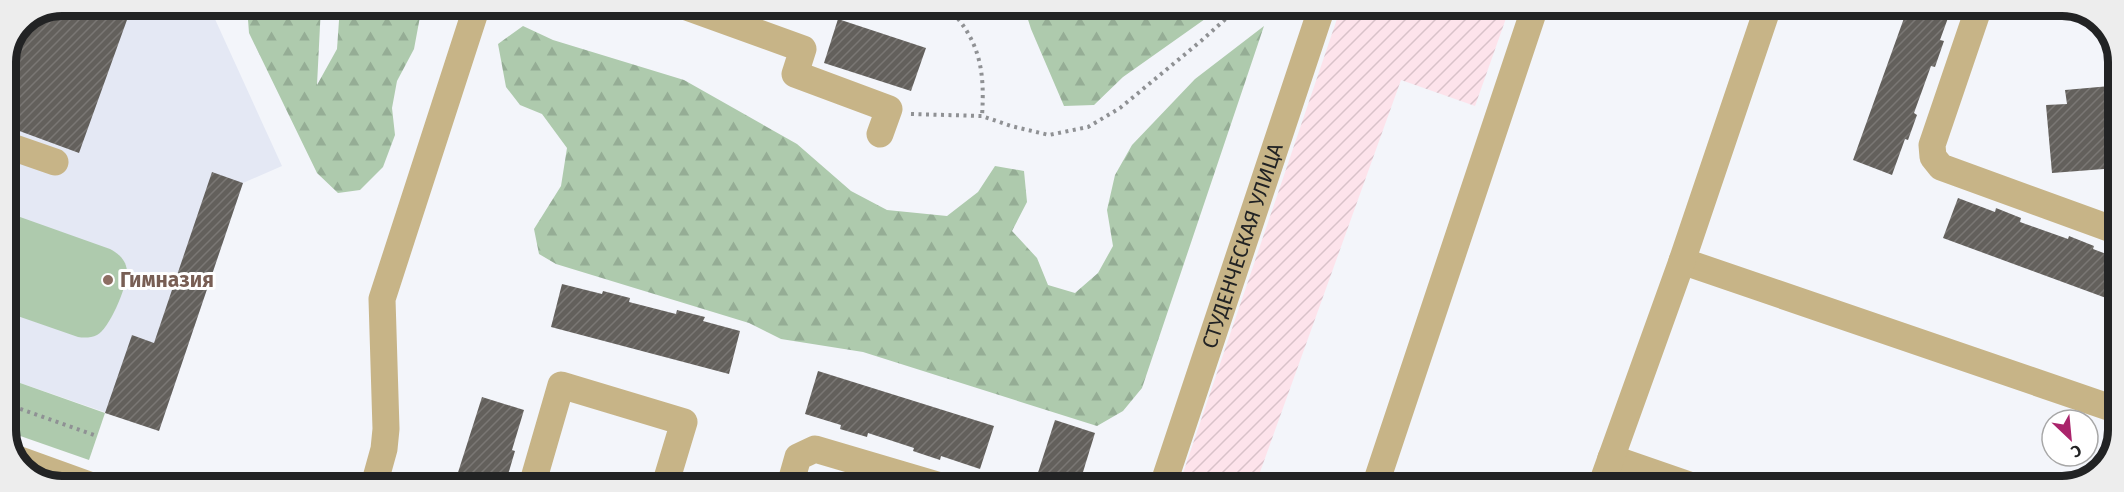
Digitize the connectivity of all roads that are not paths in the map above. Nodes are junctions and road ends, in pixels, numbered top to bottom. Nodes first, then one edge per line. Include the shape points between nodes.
1 (474, 16) edge
2 (712, 16) edge
3 (1319, 16) edge
4 (1532, 16) edge
5 (1765, 16) edge
6 (1976, 16) edge
7 (884, 121) road end
8 (16, 149) edge
9 (55, 162) dead end
10 (2107, 228) edge
11 (1682, 261) junction
12 (2108, 407) edge
13 (1611, 458) junction
14 (33, 465) edge
15 (64, 476) edge
16 (376, 476) edge
17 (535, 476) edge
18 (668, 476) edge
19 (793, 476) edge
20 (907, 476) edge
21 (1166, 476) edge
22 (1378, 476) edge
23 (1605, 476) edge
24 (1663, 476) edge

1 - 16 street via 382,300 386,429
2 - 7 street via 803,49 795,74
3 - 21 street, СТУДЕНЧЕСКАЯ УЛИЦА
4 - 22 street
5 - 11 street
6 - 10 street via 1932,145 1933,157 1941,167
8 - 9 street
11 - 12 street
11 - 13 street
13 - 23 street
13 - 24 street
14 - 15 street
17 - 18 street via 561,385 684,422
19 - 20 street via 798,458 815,448

